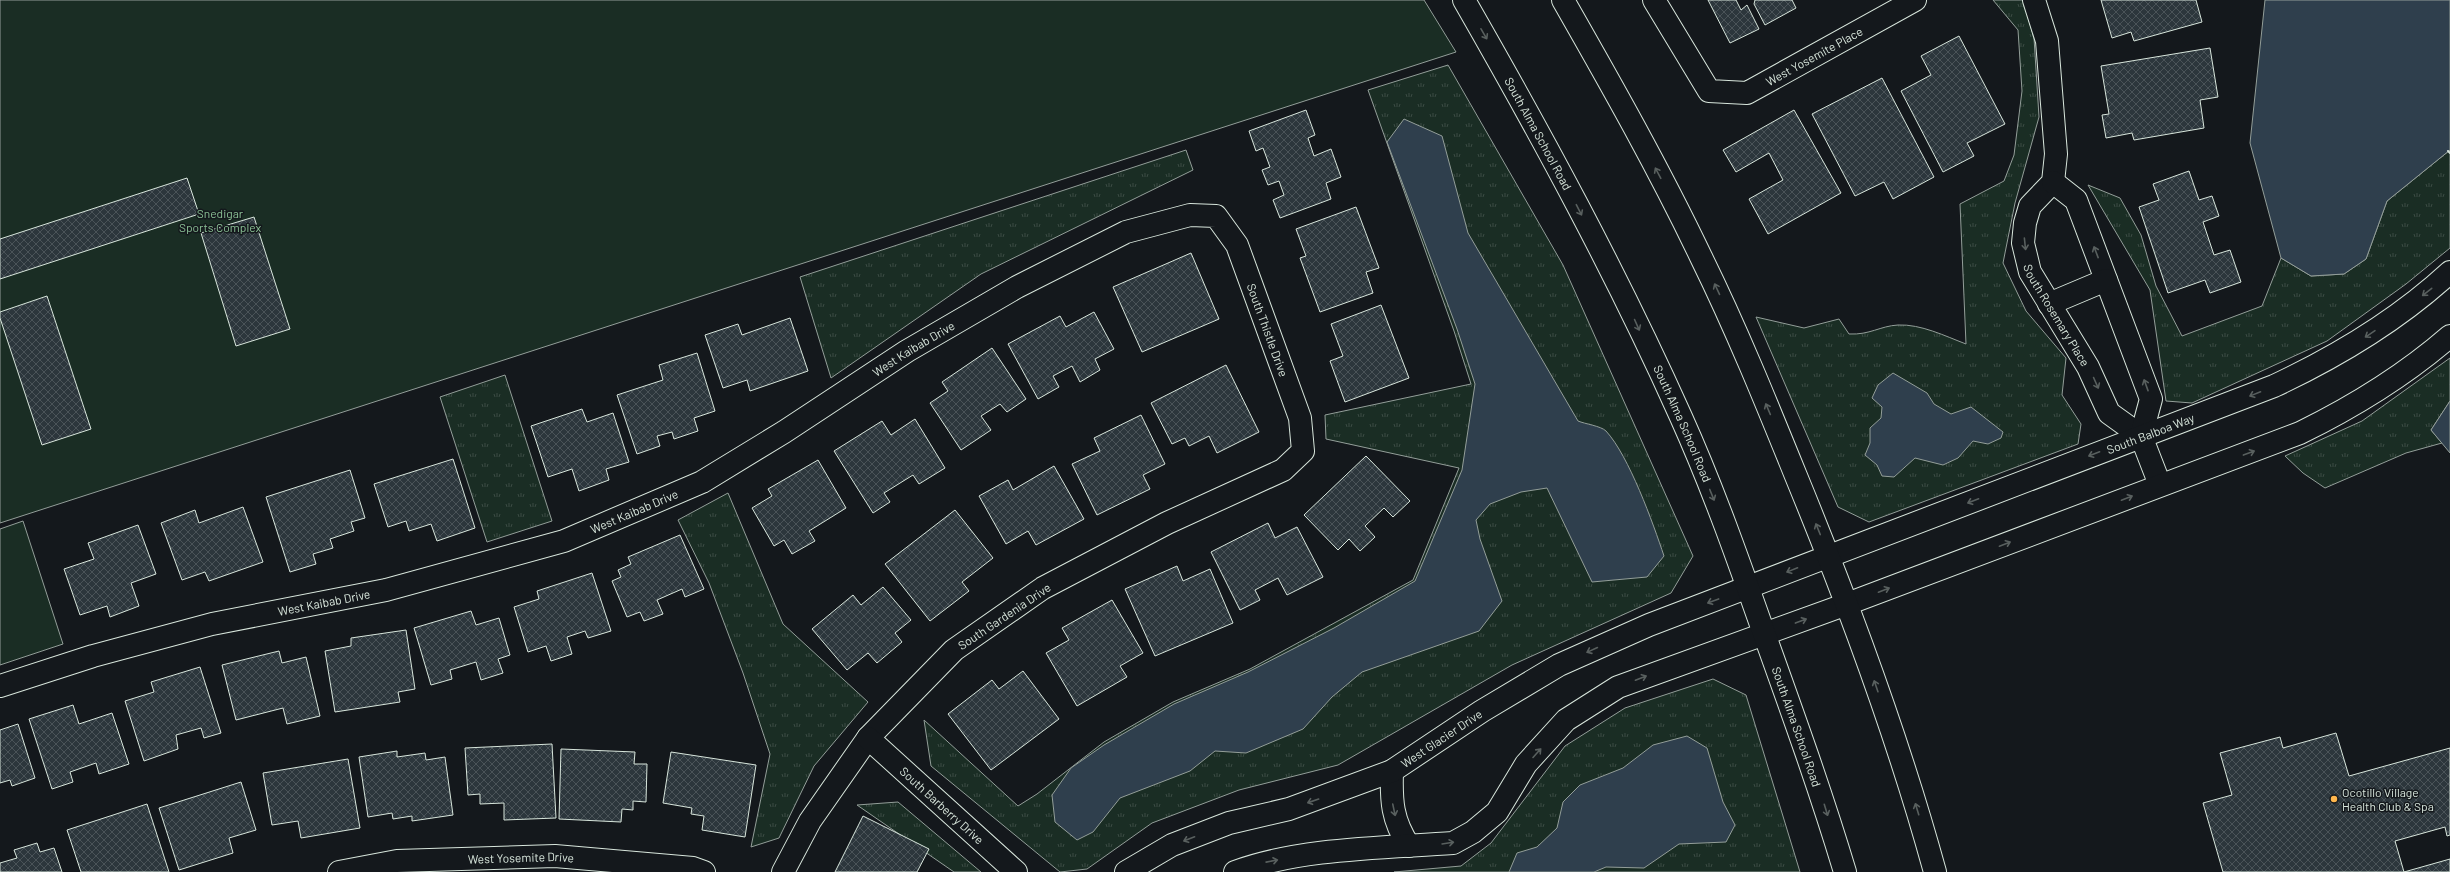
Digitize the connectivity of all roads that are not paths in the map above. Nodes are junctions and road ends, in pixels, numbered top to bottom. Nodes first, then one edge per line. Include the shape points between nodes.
1 (1464, 0) edge
2 (1563, 0) edge
3 (1654, 0) edge
4 (1915, 0) edge
5 (2034, 0) edge
6 (2053, 182) junction
7 (1216, 216) joint
8 (2450, 272) edge
9 (2106, 280) junction
10 (2049, 304) junction
11 (2450, 336) edge
12 (2141, 436) junction
13 (1303, 451) joint
14 (2160, 485) junction
15 (1829, 556) junction
16 (1749, 587) junction
17 (1847, 604) junction
18 (1765, 634) junction
19 (0, 686) edge
20 (868, 738) junction
21 (1392, 771) junction
22 (1409, 846) junction
23 (339, 872) edge
24 (704, 872) edge
25 (782, 872) edge
26 (1016, 872) edge
27 (1126, 872) edge
28 (1235, 872) edge
29 (1845, 872) edge
30 (1935, 872) edge

1 -> 16 street, South Alma School Road via 1524,104 1621,290 1681,417
15 -> 2 street via 1731,319 1704,262
3 - 4 street, West Yosemite Place via 1710,91 1747,93
5 - 6 street via 2047,41 2056,154
9 -> 6 street via 2076,200
6 -> 10 street, South Rosemary Place via 2030,206 2023,243 2030,272
7 - 13 street, South Thistle Drive via 1237,245 1300,418
7 - 19 street, West Kaibab Drive via 1190,214 1119,236 1017,287 908,351 702,482 564,541 386,590 212,624 92,656
8 -> 12 street, South Balboa Way via 2368,336 2322,363 2240,400
9 - 10 street
12 -> 9 street via 2150,398
10 -> 12 street, South Rosemary Place via 2088,367 2109,413
14 -> 11 street via 2293,436 2347,410 2391,383
12 - 14 street
12 -> 15 street, South Balboa Way
13 - 20 street, South Gardenia Drive via 1283,470 1167,524 1043,588 954,650
17 -> 14 street
15 -> 16 street, South Balboa Way
15 - 17 street
16 - 18 street, South Alma School Road
16 -> 21 street, West Glacier Drive via 1649,625 1559,665 1482,711
18 -> 17 street
30 -> 17 street via 1906,774
22 -> 18 street via 1453,843 1473,832 1497,812 1526,764 1566,720 1618,687
18 -> 29 street, South Alma School Road via 1823,798
20 - 25 street, South Gardenia Drive via 810,821
20 - 26 street, South Barberry Drive
21 -> 22 street via 1392,799 1398,830
21 -> 27 street, West Glacier Drive via 1289,809 1229,823 1172,845
28 -> 22 street via 1254,865 1309,854
23 - 24 street, West Yosemite Drive via 397,861 555,856 693,868

